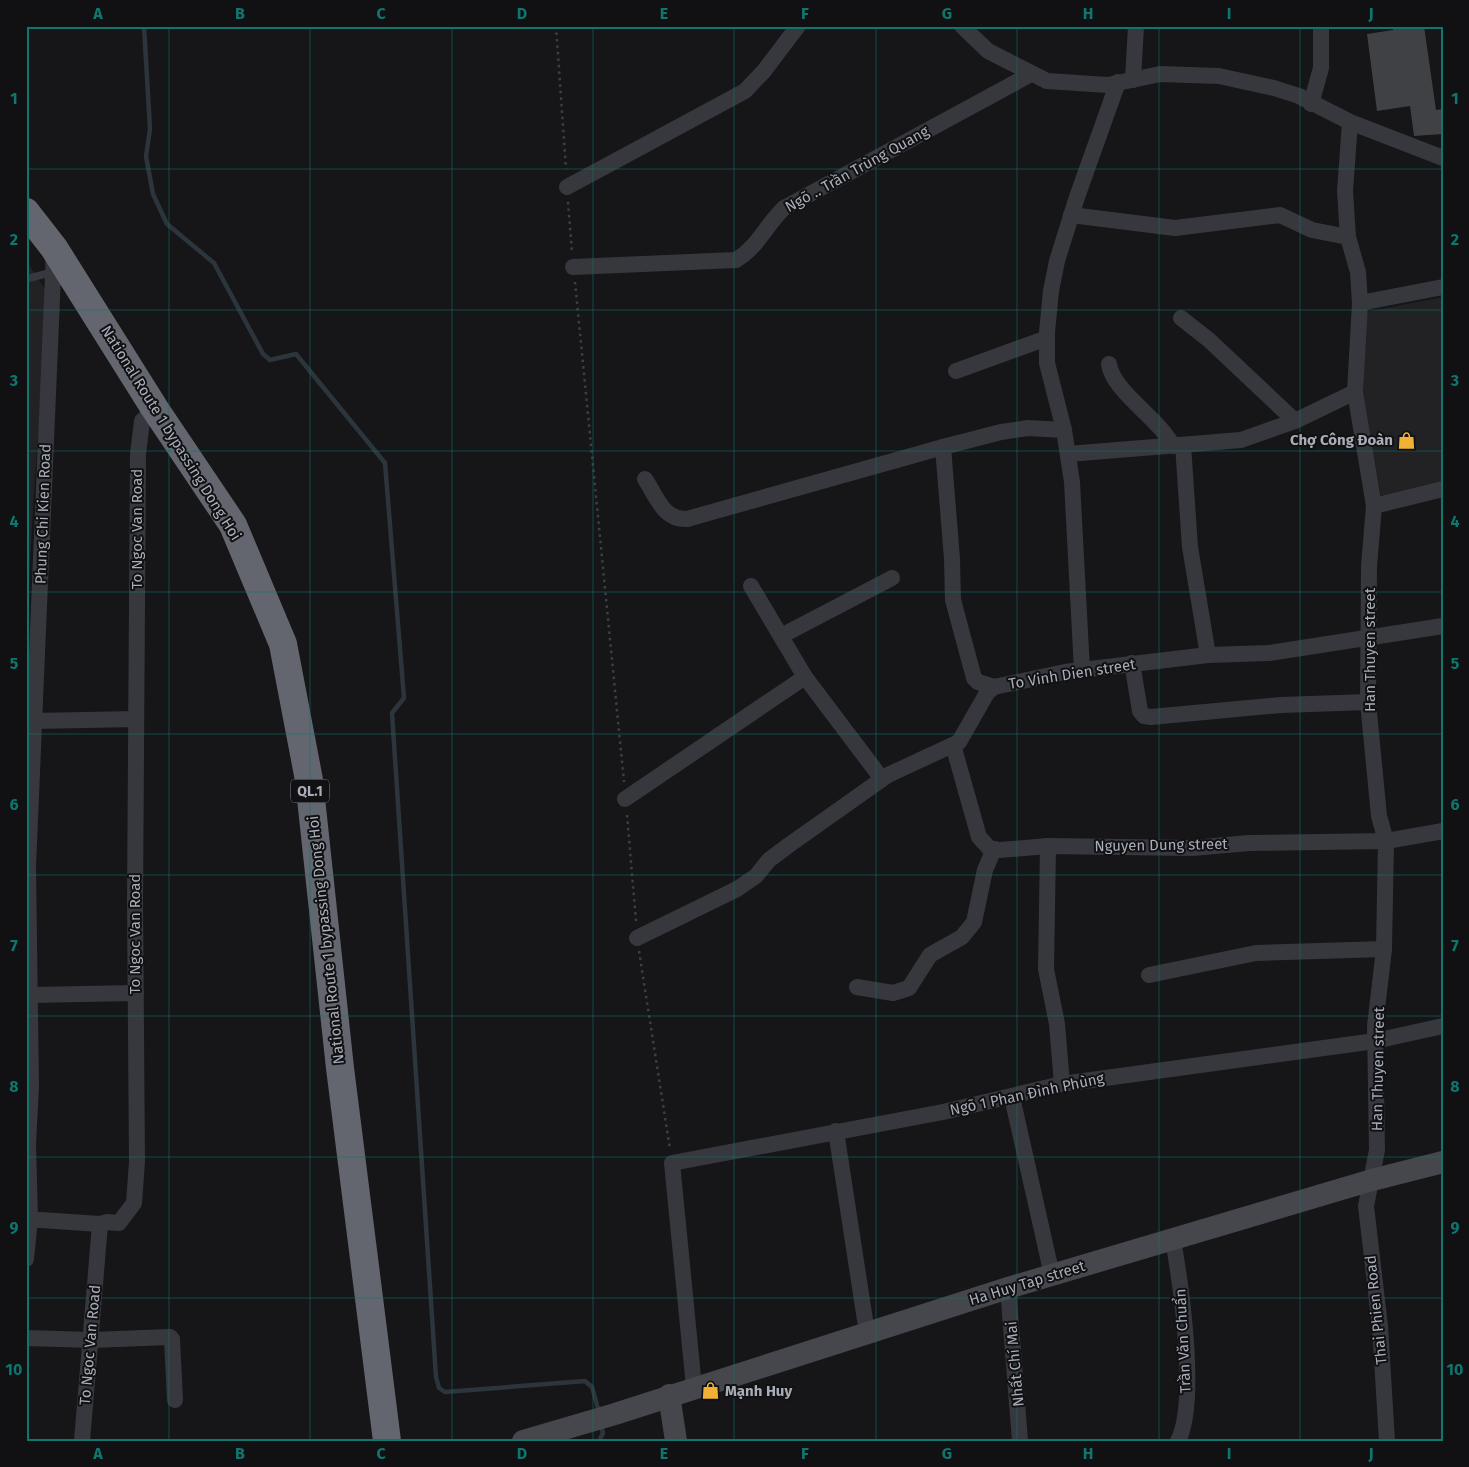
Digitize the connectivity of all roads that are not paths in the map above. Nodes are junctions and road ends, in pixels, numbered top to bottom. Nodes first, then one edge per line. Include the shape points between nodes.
1 (798, 26) edge
2 (962, 26) edge
3 (1136, 26) edge
4 (1321, 26) edge
5 (1031, 74) junction
6 (1126, 81) junction
7 (1311, 104) junction
8 (1350, 122) junction
9 (1443, 158) edge
10 (567, 187) road end
11 (26, 212) edge
12 (1071, 215) junction
13 (1348, 237) junction
14 (53, 260) junction
15 (573, 267) road end
16 (26, 279) edge
17 (1443, 287) edge
18 (1360, 303) junction
19 (1181, 318) dead end
20 (1047, 338) junction
21 (1109, 364) dead end
22 (956, 371) dead end
23 (1355, 392) junction
24 (154, 409) junction
25 (1296, 421) junction
26 (1064, 430) junction
27 (1178, 446) junction
28 (943, 447) junction
29 (1068, 454) junction
30 (645, 479) dead end
31 (1443, 489) edge
32 (1374, 506) junction
33 (892, 578) dead end
34 (751, 586) dead end
35 (1443, 626) edge
36 (781, 636) junction
37 (1367, 637) junction
38 (1208, 655) junction
39 (1132, 663) junction
40 (1082, 670) junction
41 (805, 677) junction
42 (994, 687) junction
43 (1368, 702) junction
44 (136, 719) junction
45 (34, 721) junction
46 (953, 745) junction
47 (882, 779) junction
48 (625, 799) road end
49 (1443, 831) edge
50 (1386, 841) junction
51 (1048, 846) junction
52 (994, 849) junction
53 (637, 938) road end
54 (1384, 949) junction
55 (1149, 975) dead end
56 (857, 987) dead end
57 (136, 994) junction
58 (30, 995) junction
59 (1443, 1026) edge
60 (1375, 1041) junction
61 (1062, 1084) junction
62 (1012, 1097) junction
63 (836, 1131) junction
64 (27, 1144) edge
65 (1443, 1162) edge
66 (1372, 1180) junction
67 (28, 1219) edge
68 (100, 1224) junction
69 (1173, 1240) junction
70 (26, 1259) edge
71 (1052, 1275) junction
72 (1008, 1288) junction
73 (867, 1333) junction
74 (26, 1338) edge
75 (90, 1340) junction
76 (694, 1387) junction
77 (670, 1395) junction
78 (175, 1400) dead end
79 (82, 1441) edge
80 (387, 1441) edge
81 (523, 1441) edge
82 (676, 1441) edge
83 (1020, 1441) edge
84 (1178, 1441) edge
85 (1387, 1441) edge

1 - 10 street via 745,91
2 - 5 street via 988,51
3 - 6 street
4 - 7 street via 1321,68
5 - 6 street via 1047,81 1108,85
5 - 15 street, Ngõ .. Trần Trùng Quang via 784,208 770,221 748,254 736,260
6 - 7 street via 1160,74 1219,76 1274,88 1299,96
6 - 12 street
7 - 8 street
8 - 9 street
8 - 13 street, Han Thuyen street via 1345,191
11 - 14 highway, National Route 1 bypassing Dong Hoi / QL.1
12 - 13 street via 1175,228 1280,215 1312,230
12 - 20 street via 1051,291
13 - 18 street, Han Thuyen street via 1358,272
14 - 16 lane
14 - 24 highway, National Route 1 bypassing Dong Hoi / QL.1
14 - 45 street, Phung Chi Kien Road
17 - 18 street
18 - 23 street, Han Thuyen street
19 - 25 street
20 - 22 street
20 - 26 street via 1047,363
21 - 27 street via 1114,380
23 - 25 street
23 - 32 street, Han Thuyen street
24 - 44 street, To Ngoc Van Road via 142,420 138,454
24 - 80 highway, National Route 1 bypassing Dong Hoi / QL.1 via 233,525 283,644 309,780 340,1068
25 - 27 street via 1241,440
26 - 28 street via 1028,428
26 - 29 street
27 - 29 street
27 - 38 street
28 - 30 street via 686,519 675,520 668,515
28 - 42 street via 953,600 974,678
29 - 40 street
31 - 32 street
32 - 37 street, Han Thuyen street
33 - 36 street
34 - 36 street
35 - 37 street, To Vinh Dien street
36 - 41 street
37 - 38 street, To Vinh Dien street via 1269,653
37 - 43 street, Han Thuyen street
38 - 39 street, To Vinh Dien street
39 - 40 street, To Vinh Dien street
39 - 43 street via 1140,711 1151,718 1281,704
40 - 42 street, To Vinh Dien street
41 - 47 street
41 - 48 street
42 - 46 street, To Vinh Dien street via 987,693 959,742
43 - 50 street, Han Thuyen street via 1379,816
44 - 45 street
44 - 57 street, To Ngoc Van Road
45 - 58 street, Phung Chi Kien Road via 28,867
46 - 47 street, To Vinh Dien street
46 - 52 street via 979,837
47 - 53 street, To Vinh Dien street via 769,860 756,876 737,889
49 - 50 street, Nguyen Dung street
50 - 51 street, Nguyen Dung street via 1249,843 1192,848
50 - 54 street, Han Thuyen street
51 - 52 street, Nguyen Dung street
51 - 61 street via 1046,969 1057,1024
52 - 56 street via 985,870 974,922 968,932 930,955 909,988 893,993
54 - 55 street via 1256,953
54 - 60 street, Han Thuyen street
57 - 58 street
57 - 68 street, To Ngoc Van Road via 137,1162 134,1202 119,1223
58 - 64 street, Phung Chi Kien Road via 31,1086
59 - 60 street, Ngõ 1 Phan Đình Phùng
60 - 61 street, Ngõ 1 Phan Đình Phùng
60 - 66 street, Han Thuyen street via 1377,1150
61 - 62 street, Ngõ 1 Phan Đình Phùng
62 - 63 street, Ngõ 1 Phan Đình Phùng
62 - 71 street
63 - 73 street
63 - 76 street, Ngõ 1 Phan Đình Phùng via 672,1163
64 - 67 street, Phung Chi Kien Road
65 - 66 main road, Ha Huy Tap street
66 - 69 main road, Ha Huy Tap street
66 - 85 street, Thai Phien Road via 1366,1206 1380,1326
67 - 68 street
67 - 70 street, Phung Chi Kien Road
68 - 75 street, To Ngoc Van Road
69 - 71 main road, Ha Huy Tap street
69 - 84 street, Trần Văn Chuẩn via 1182,1293 1186,1377 1184,1429
71 - 72 main road, Ha Huy Tap street
72 - 73 main road, Ha Huy Tap street
72 - 83 street, Nhất Chí Mai
73 - 76 main road, Ha Huy Tap street
74 - 75 street
75 - 78 street via 170,1337
75 - 79 street, To Ngoc Van Road
76 - 77 main road, Ha Huy Tap street
77 - 81 main road, Ha Huy Tap street
77 - 82 main road

